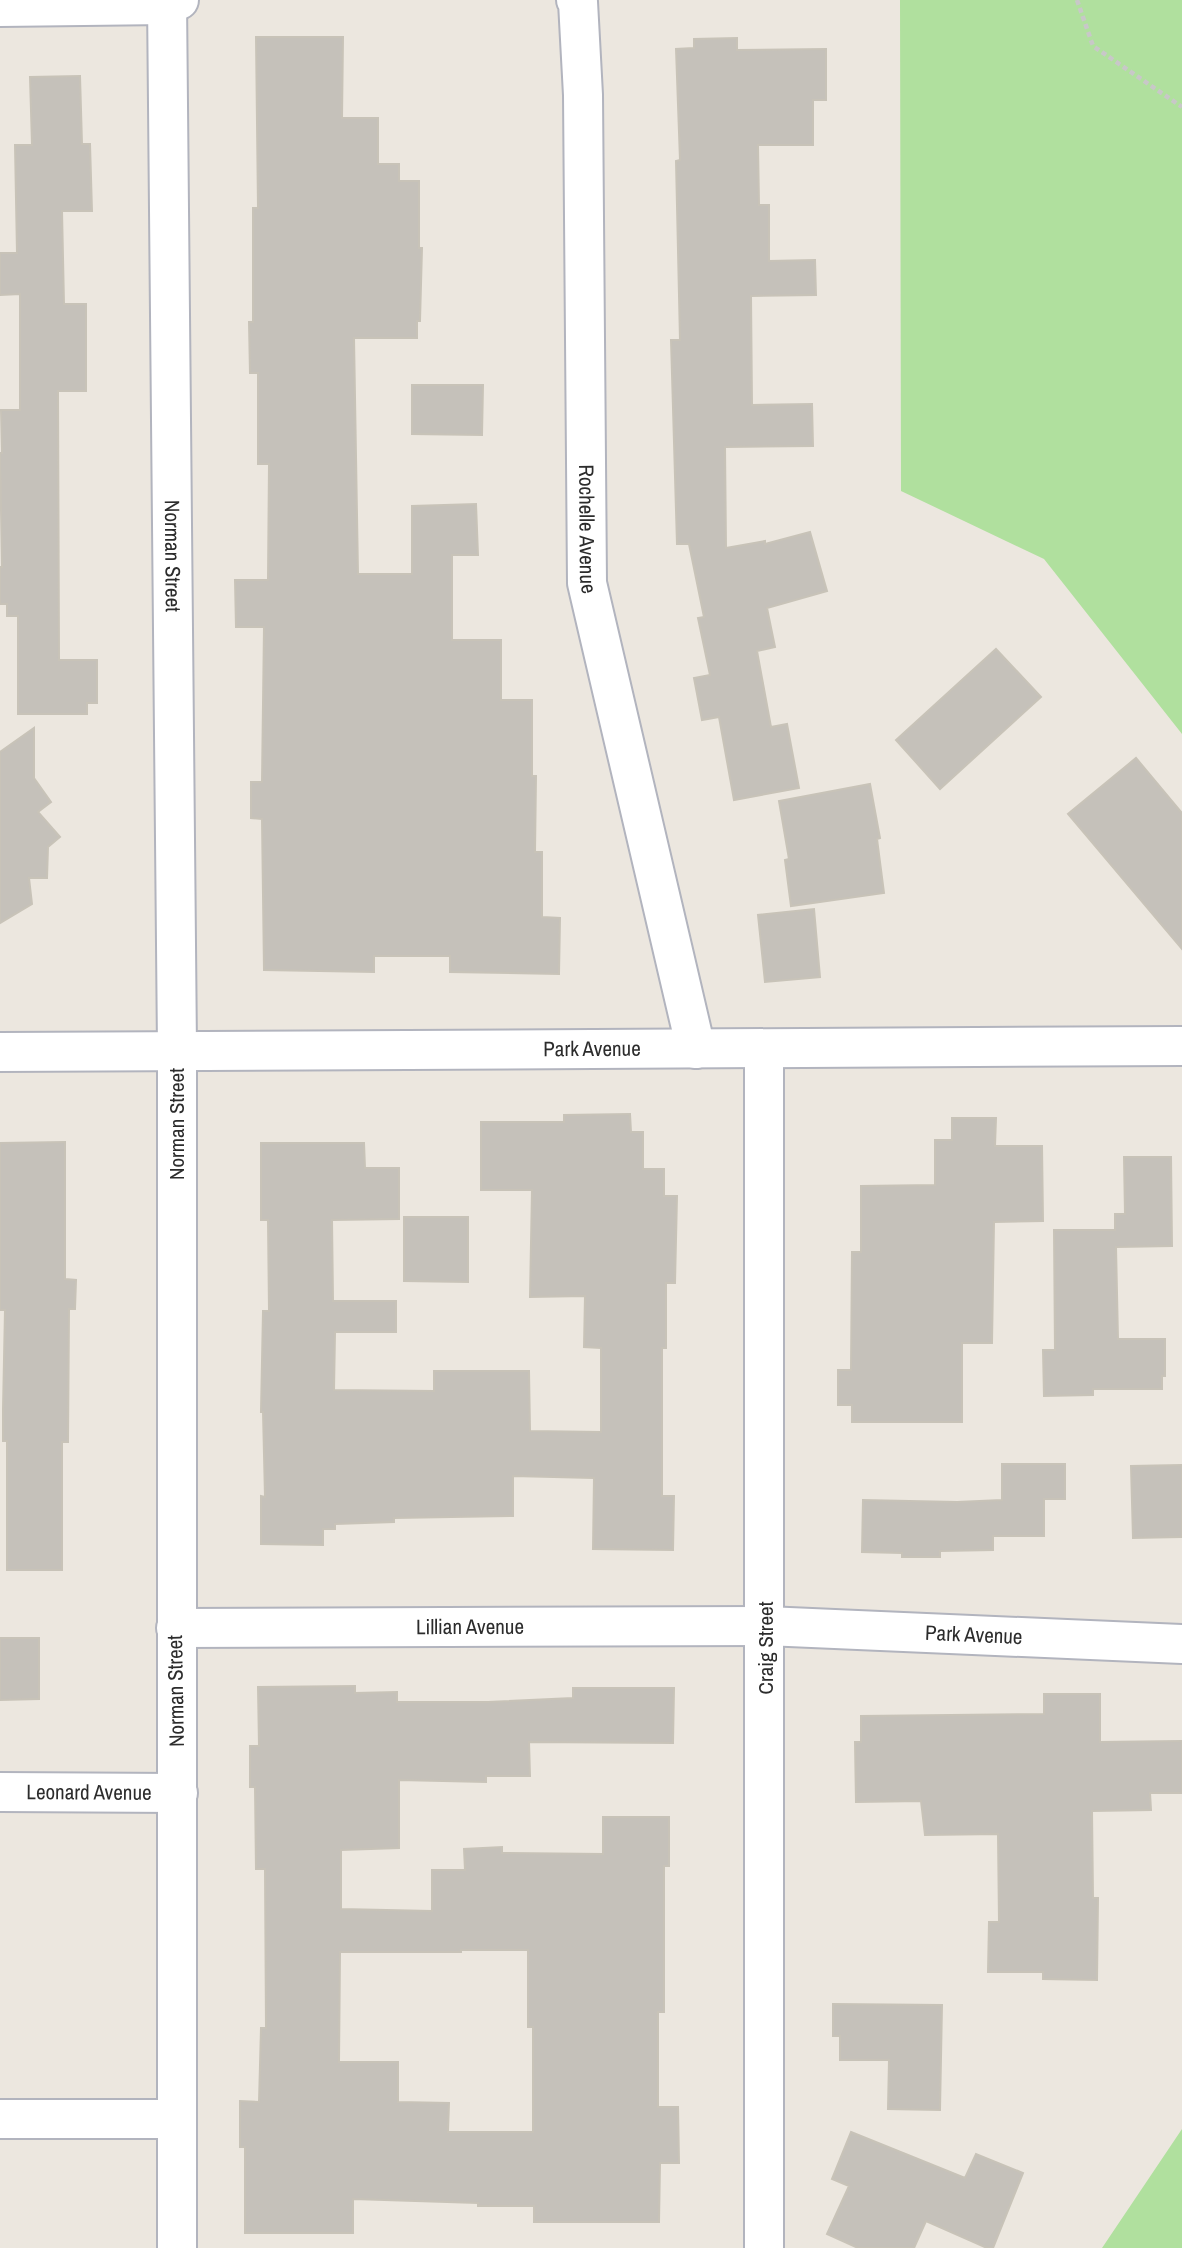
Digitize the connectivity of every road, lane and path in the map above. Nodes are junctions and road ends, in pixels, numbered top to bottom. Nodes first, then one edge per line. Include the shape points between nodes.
1 (576, 0) edge
2 (1077, 0) edge
3 (171, 2) edge
4 (0, 7) edge
5 (1182, 107) edge
6 (1182, 1046) edge
7 (177, 1049) junction
8 (696, 1049) junction
9 (764, 1049) junction
10 (0, 1052) edge
11 (766, 1626) junction
12 (176, 1628) junction
13 (1182, 1644) edge
14 (0, 1792) edge
15 (178, 1793) junction
16 (0, 2119) edge
17 (177, 2119) junction
18 (177, 2248) edge
19 (764, 2248) edge

1 - 8 street, Rochelle Avenue via 583,95 587,583
2 - 5 path via 1093,46
3 - 4 street
3 - 7 street, Norman Street
6 - 9 street, Park Avenue
7 - 8 street, Park Avenue
7 - 10 street, Park Avenue
7 - 12 street, Norman Street
8 - 9 street, Park Avenue
9 - 11 street, Craig Street
11 - 12 street, Lillian Avenue
11 - 13 street, Park Avenue
11 - 19 street, Craig Street
12 - 15 street, Norman Street
14 - 15 street, Leonard Avenue
15 - 17 street, Norman Street
16 - 17 street
17 - 18 street, Norman Street

